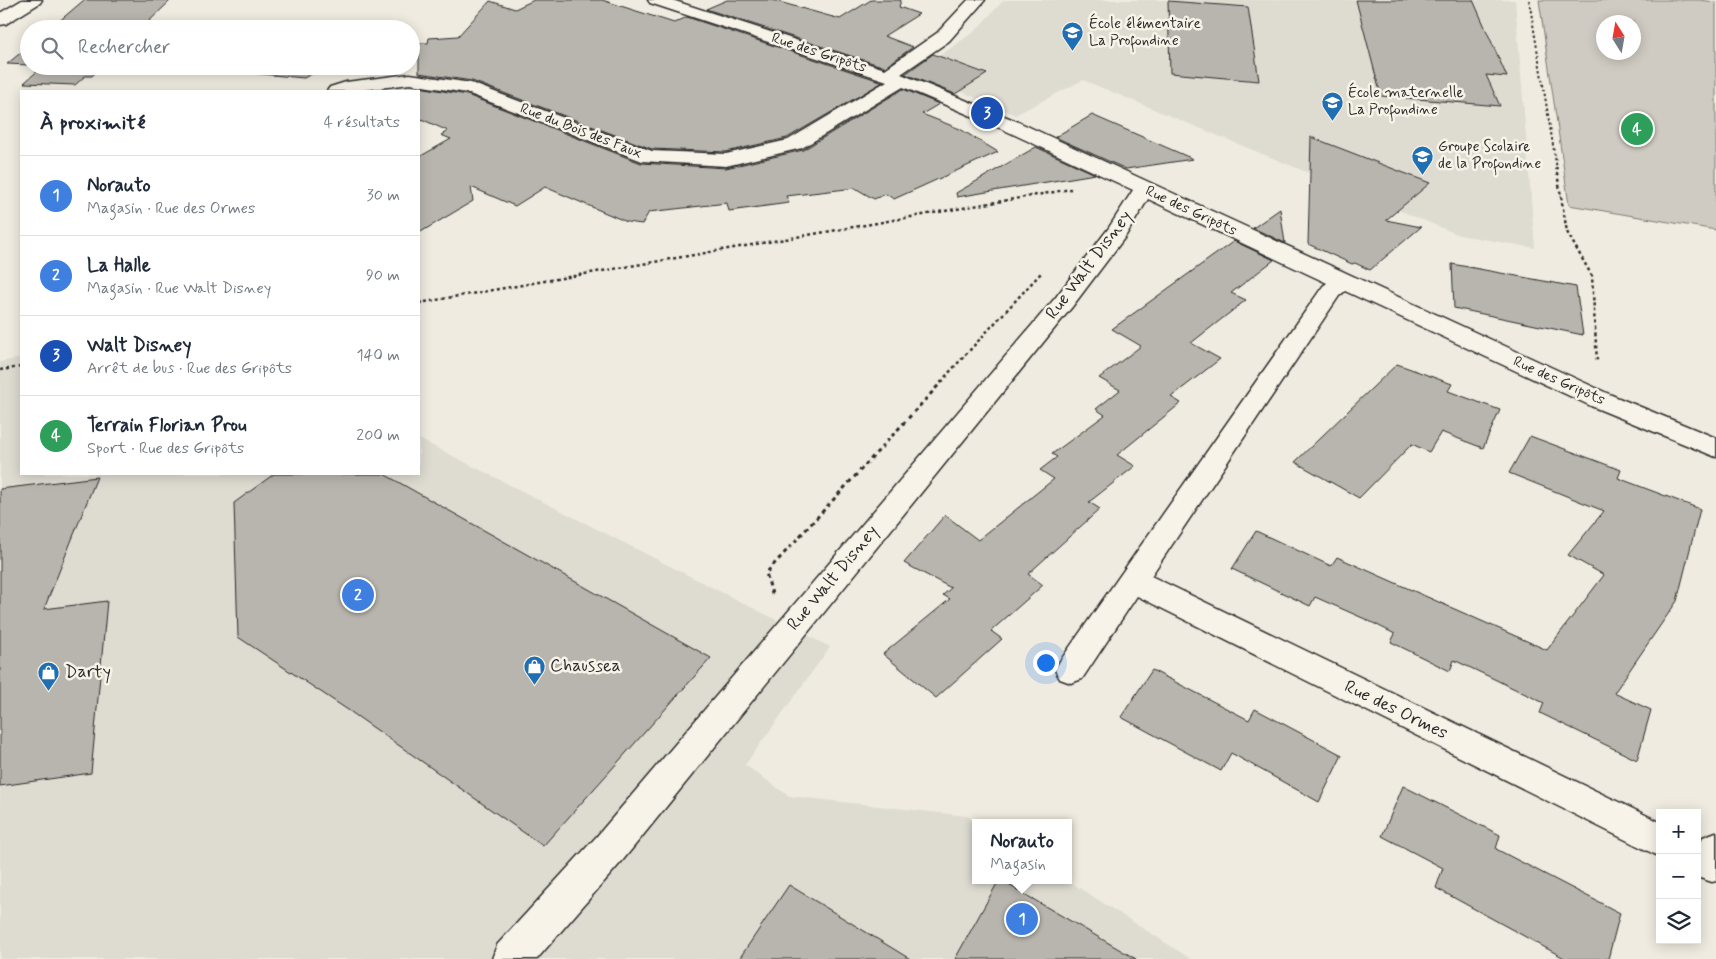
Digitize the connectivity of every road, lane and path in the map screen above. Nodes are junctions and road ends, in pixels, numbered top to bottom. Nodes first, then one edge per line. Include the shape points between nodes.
1 (34, 0) edge
2 (656, 0) edge
3 (977, 0) edge
4 (1529, 0) edge
5 (0, 20) edge
6 (894, 77) junction
7 (338, 90) edge
8 (1136, 184) junction
9 (1046, 267) dead end
10 (1342, 282) junction
11 (420, 303) edge
12 (20, 366) edge
13 (0, 370) edge
14 (1600, 400) junction
15 (1716, 448) edge
16 (1132, 580) junction
17 (786, 635) junction
18 (1072, 670) dead end
19 (1656, 838) edge
20 (511, 959) edge

1 - 5 street
2 - 6 street, Rue des Gripôts
3 - 6 street, Rue du Bois des Faux via 943,37
4 - 14 path via 1567,232 1592,276
6 - 7 street, Rue du Bois des Faux via 795,144 726,160 650,157 471,88 410,79
6 - 8 street, Rue des Gripôts via 1007,124
8 - 10 street, Rue des Gripôts
8 - 11 path
8 - 17 street, Rue Walt Disney via 1118,232 1064,302
9 - 17 path via 766,573
10 - 14 street, Rue des Gripôts
10 - 16 street via 1331,291
12 - 13 path
14 - 15 street, Rue des Gripôts
16 - 18 street
16 - 19 street, Rue des Ormes
17 - 20 street, Rue Walt Disney via 610,848

